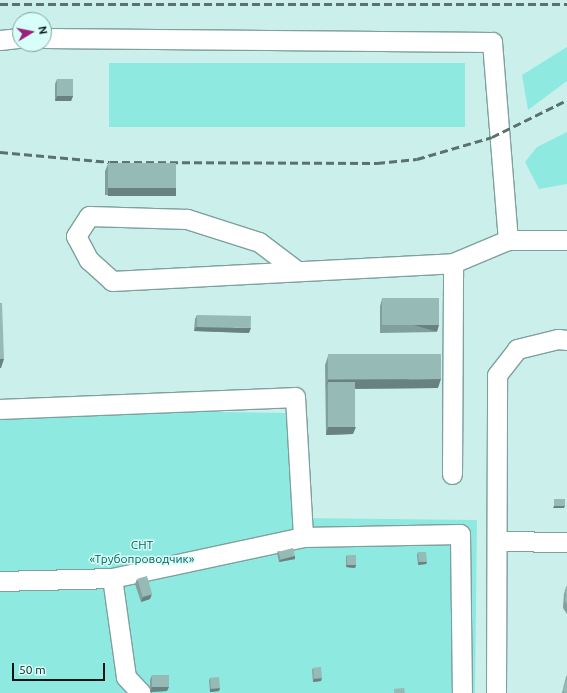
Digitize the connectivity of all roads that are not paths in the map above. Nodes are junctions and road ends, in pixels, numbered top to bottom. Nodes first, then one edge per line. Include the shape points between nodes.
1 (52, 38) edge
2 (12, 39) edge
3 (0, 40) edge
4 (508, 240) junction
5 (567, 240) edge
6 (453, 263) junction
7 (296, 270) junction
8 (567, 340) edge
9 (0, 409) edge
10 (452, 474) dead end
11 (303, 536) junction
12 (497, 541) junction
13 (567, 542) edge
14 (112, 578) junction
15 (0, 581) edge
16 (142, 693) edge
17 (462, 693) edge
18 (496, 693) edge

1 - 4 street via 492,42
2 - 3 street
4 - 5 street
4 - 6 street
6 - 7 street
6 - 10 street
7 - 7 street via 259,242 187,219 89,216 76,236 89,260 112,281
8 - 12 street via 558,339 516,349 497,375
9 - 11 street via 295,397
11 - 14 street
11 - 17 street via 460,534
12 - 13 street
12 - 18 street
14 - 15 street
14 - 16 street via 126,677

